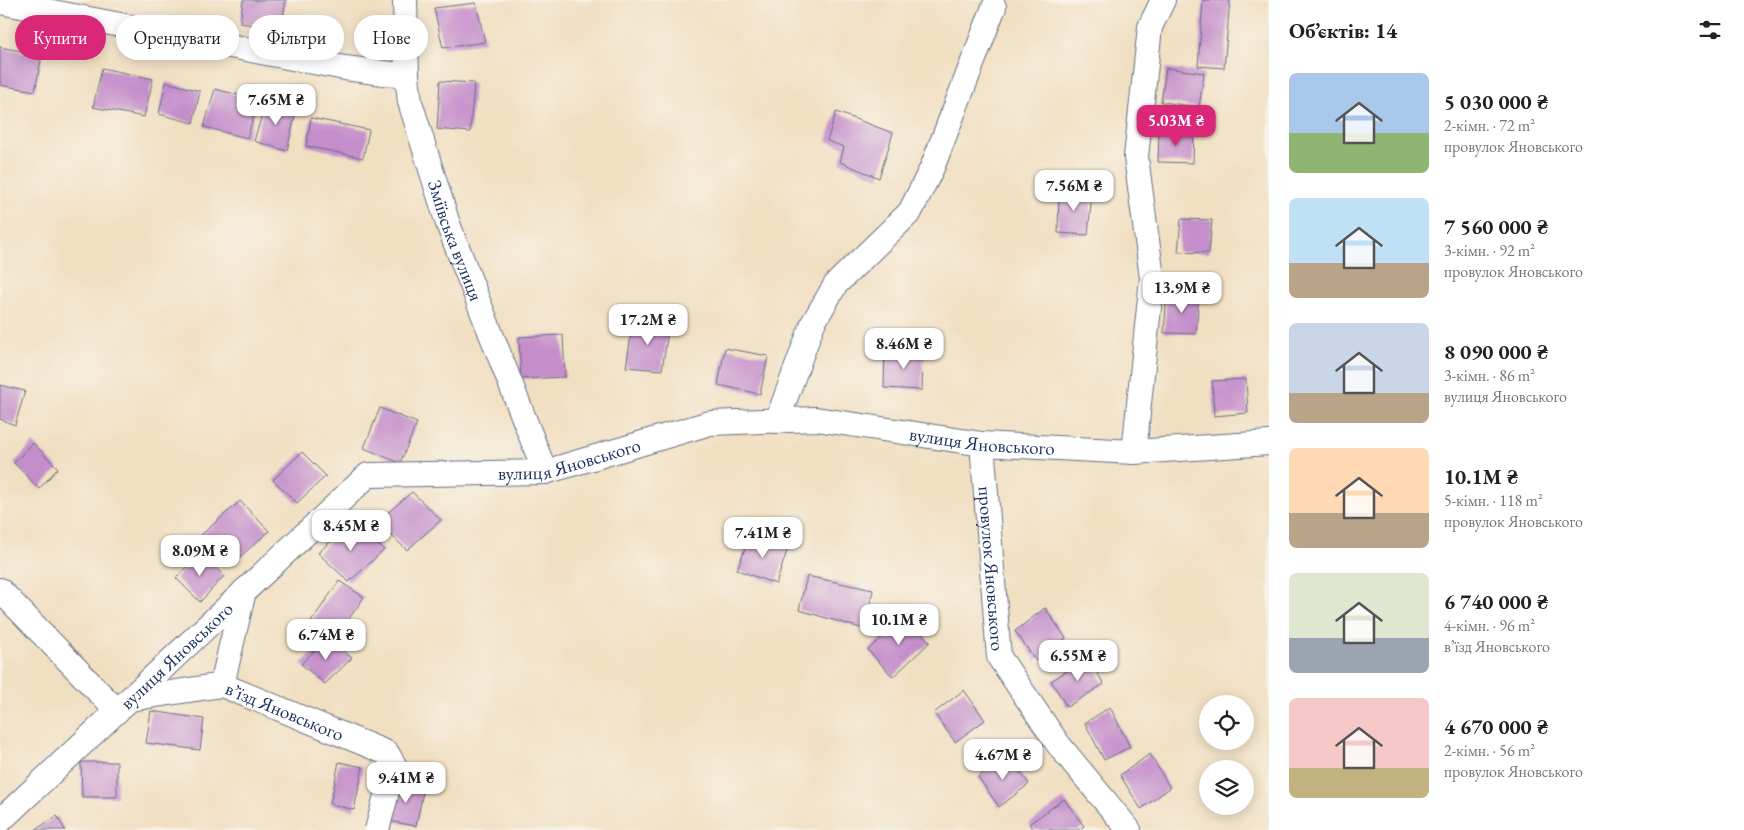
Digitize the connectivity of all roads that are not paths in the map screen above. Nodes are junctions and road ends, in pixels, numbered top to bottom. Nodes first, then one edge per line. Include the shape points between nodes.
1 (405, 0) edge
2 (1163, 0) edge
3 (0, 2) edge
4 (994, 7) dead end
5 (407, 76) junction
6 (777, 421) junction
7 (1269, 443) edge
8 (982, 444) junction
9 (1134, 452) junction
10 (545, 472) junction
11 (0, 590) edge
12 (244, 591) junction
13 (222, 686) junction
14 (124, 705) junction
15 (0, 821) edge
16 (377, 830) edge
17 (1129, 830) edge

1 - 5 street, Зміївська вулиця
2 - 9 street via 1150,27 1136,157 1152,278
3 - 5 street via 345,68
4 - 6 street via 932,168 910,212 836,284 813,323
5 - 10 street, Зміївська вулиця via 410,102 448,224
6 - 8 street, вулиця Яновського via 816,419
6 - 10 street, вулиця Яновського via 710,423
7 - 9 street, вулиця Яновського
8 - 9 street, вулиця Яновського
8 - 17 street, провулок Яновського via 999,657 1058,744
10 - 12 street, вулиця Яновського via 368,475
11 - 14 street
12 - 13 street
12 - 14 street, вулиця Яновського
13 - 14 street, в’їзд Яновського
13 - 16 street, в’їзд Яновського via 388,753 394,765
14 - 15 street, вулиця Яновського

